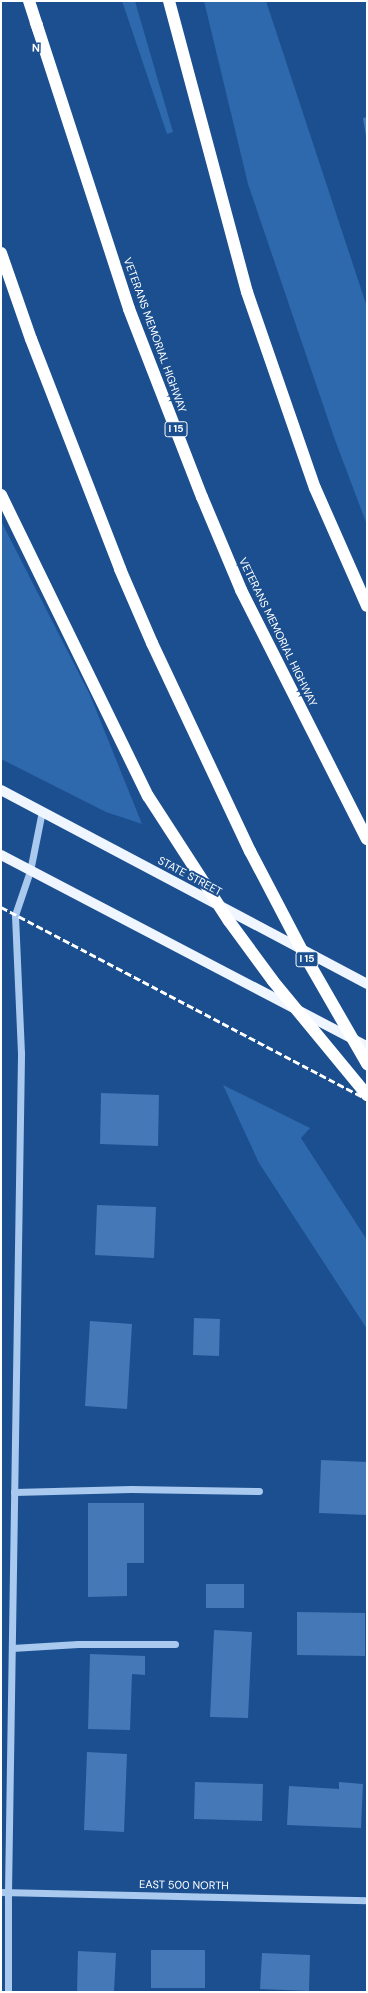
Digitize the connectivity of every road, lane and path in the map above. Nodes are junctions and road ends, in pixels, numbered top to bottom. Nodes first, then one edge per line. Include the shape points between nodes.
1 (28, 1) edge
2 (169, 1) edge
3 (1, 253) edge
4 (1, 495) edge
5 (367, 606) edge
6 (1, 790) edge
7 (42, 811) junction
8 (367, 839) edge
9 (1, 855) edge
10 (30, 871) junction
11 (367, 984) edge
12 (367, 1046) edge
13 (367, 1064) edge
14 (367, 1095) edge
15 (259, 1491) dead end
16 (14, 1492) junction
17 (175, 1644) dead end
18 (12, 1648) junction
19 (4, 1892) edge
20 (367, 1900) edge
21 (8, 1992) edge

1 - 8 highway, VETERANS MEMORIAL HIGHWAY / I 15 via 129,309 202,497 241,590
2 - 5 highway via 246,292 315,488
3 - 13 highway, I 15, bridge via 31,339 120,569 152,643 250,851 305,956
4 - 14 highway, bridge via 148,796 229,921 302,1017
6 - 7 main road, STATE STREET
7 - 10 street
7 - 11 main road, STATE STREET
9 - 10 main road
10 - 12 main road
10 - 16 street via 15,915 21,1053
15 - 16 street via 131,1489
16 - 18 street
17 - 18 street via 78,1644
18 - 19 street
19 - 20 street, EAST 500 NORTH
19 - 21 street

